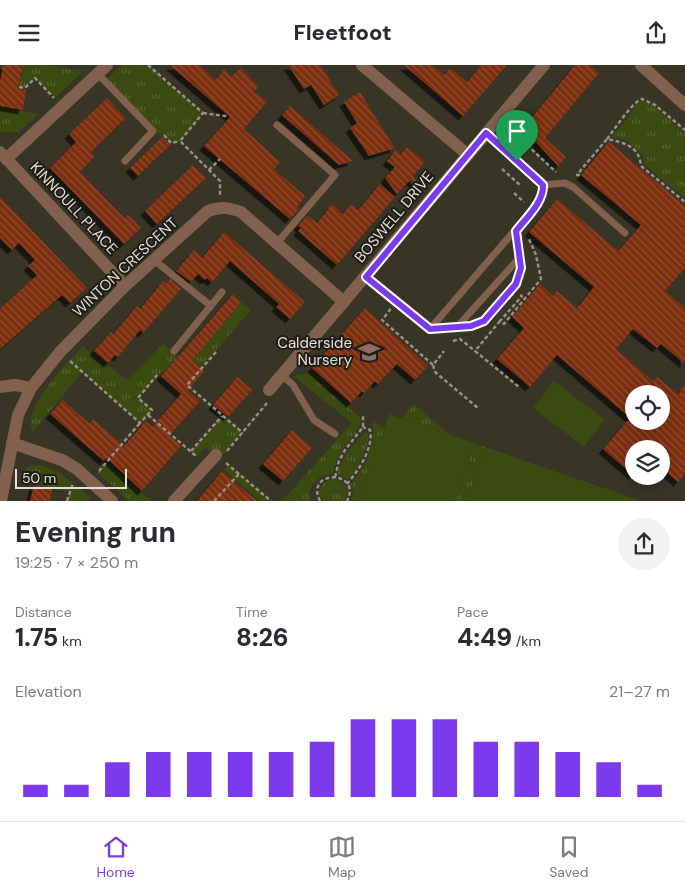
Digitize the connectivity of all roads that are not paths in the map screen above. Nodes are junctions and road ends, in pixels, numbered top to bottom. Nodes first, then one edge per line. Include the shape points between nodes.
1 (362, 65) edge
2 (544, 65) edge
3 (641, 65) edge
4 (102, 69) edge
5 (685, 105) edge
6 (277, 125) dead end
7 (486, 133) junction
8 (468, 155) junction
9 (3, 156) edge
10 (125, 161) dead end
11 (543, 185) junction
12 (516, 231) junction
13 (625, 233) dead end
14 (277, 243) junction
15 (520, 257) junction
16 (154, 261) junction
17 (366, 277) junction
18 (125, 287) junction
19 (222, 292) dead end
20 (344, 303) junction
21 (211, 307) junction
22 (457, 327) junction
23 (430, 329) junction
24 (174, 351) dead end
25 (282, 375) junction
26 (0, 387) edge
27 (31, 388) junction
28 (269, 390) road end
29 (335, 434) dead end
30 (12, 443) junction
31 (218, 457) road end
32 (1, 501) edge
33 (112, 501) edge
34 (174, 501) edge

1 - 8 street
2 - 7 street, BOSWELL DRIVE
3 - 5 street
4 - 9 street
4 - 10 lane via 153,131
6 - 14 lane via 335,175
7 - 8 street, BOSWELL DRIVE
7 - 11 lane
8 - 17 street, BOSWELL DRIVE
9 - 18 street, KINNOULL PLACE
11 - 12 lane via 540,199
11 - 13 lane via 565,183 573,187
12 - 15 lane
12 - 23 lane
14 - 16 street, WINTON CRESCENT via 240,212 220,207 208,211
14 - 20 street
15 - 22 lane
15 - 22 lane via 521,268 516,284 484,321
16 - 18 street, WINTON CRESCENT
16 - 21 lane
17 - 20 street, BOSWELL DRIVE
17 - 23 lane
18 - 27 street, WINTON CRESCENT via 60,352
19 - 21 lane
20 - 25 street, BOSWELL DRIVE
21 - 24 lane
22 - 23 lane
25 - 28 street, BOSWELL DRIVE
25 - 29 lane via 294,385 314,420
26 - 27 street
27 - 30 street, WINTON CRESCENT via 18,415
30 - 32 street, WINTON CRESCENT
30 - 33 street via 62,460 77,469
31 - 34 street

